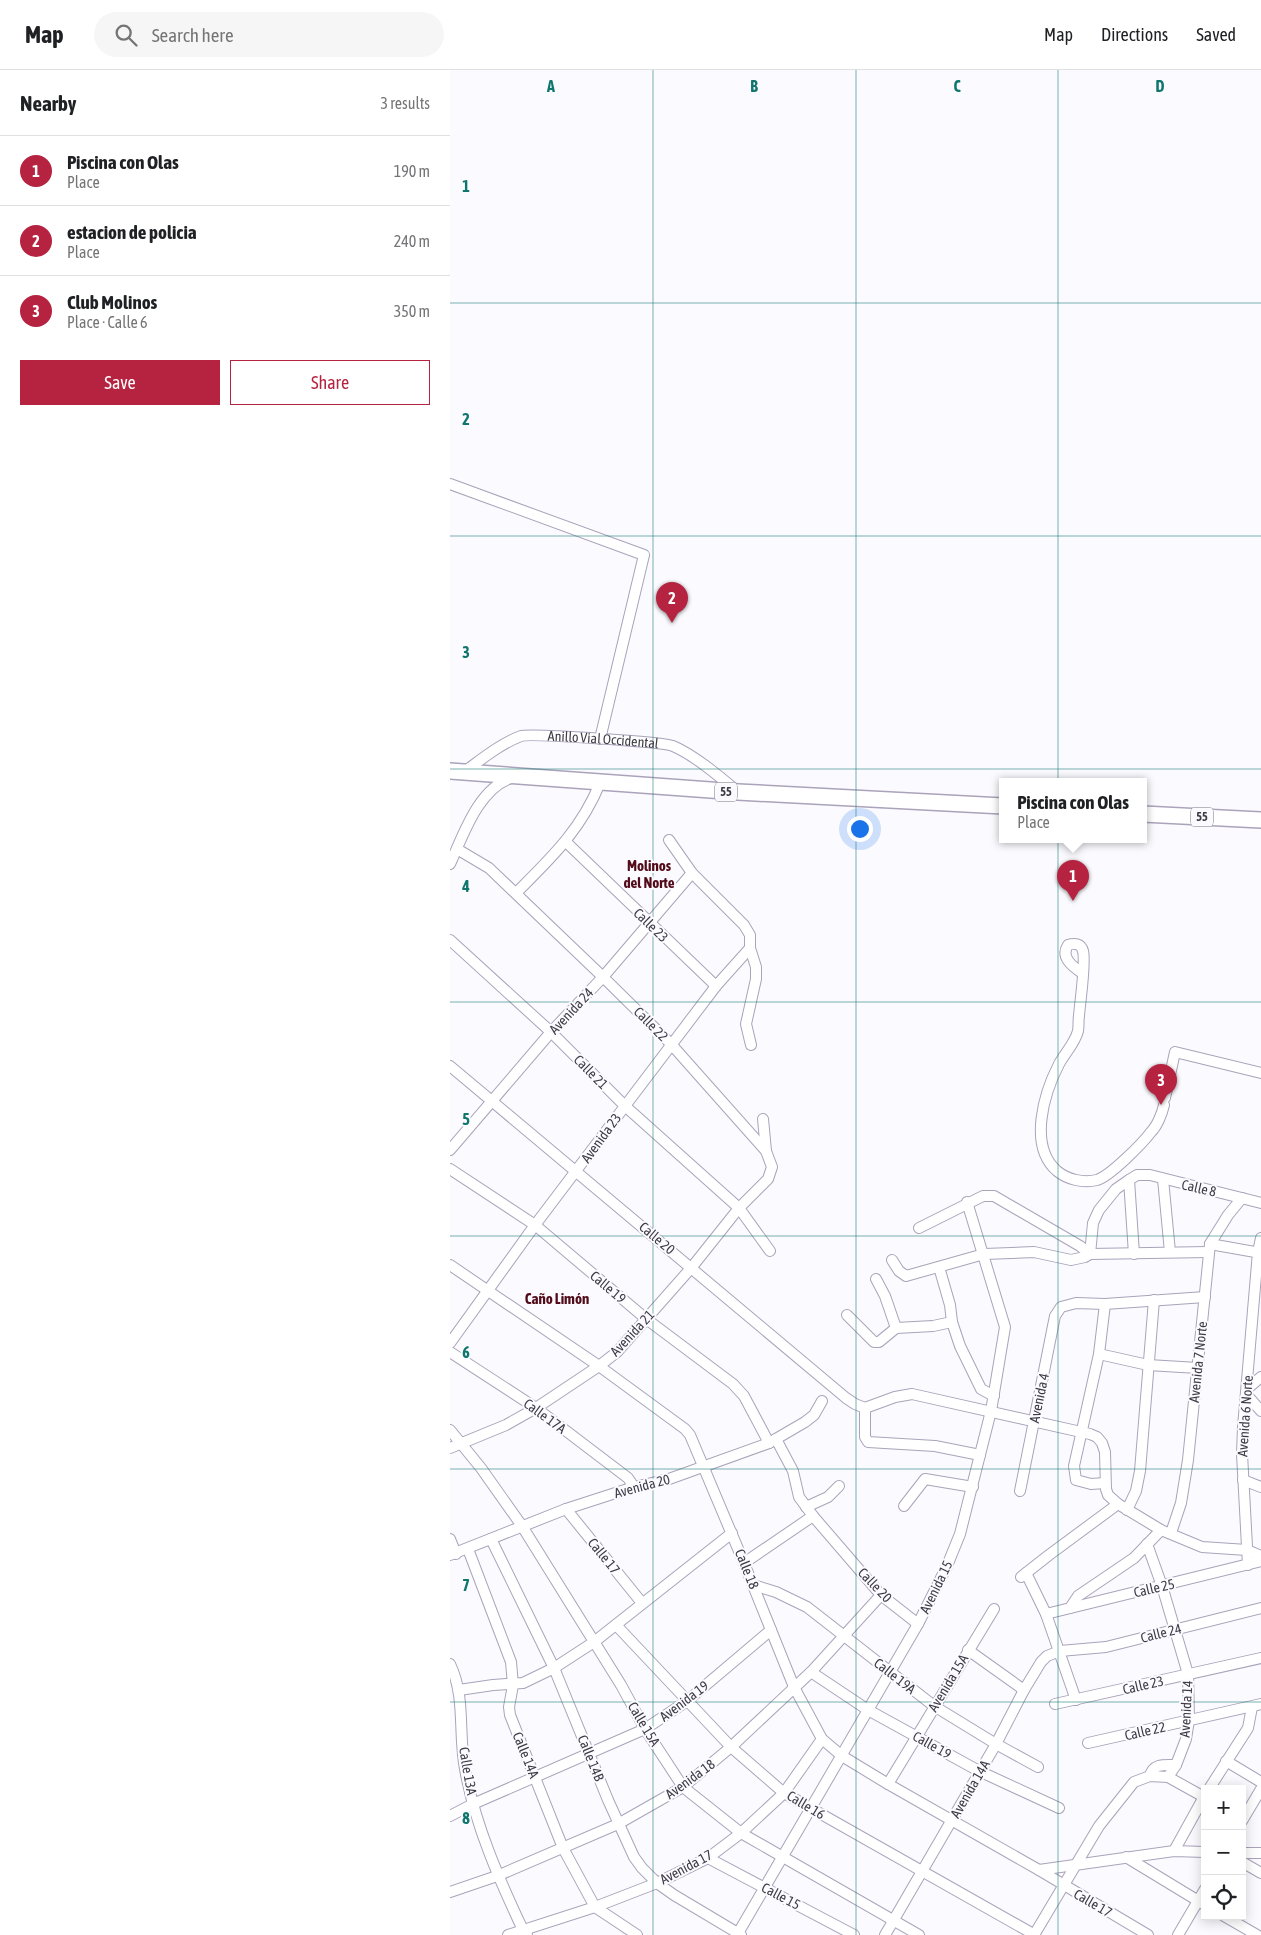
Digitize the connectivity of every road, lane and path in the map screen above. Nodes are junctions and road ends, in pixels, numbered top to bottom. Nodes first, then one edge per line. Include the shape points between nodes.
1 (450, 484) edge
2 (600, 739) junction
3 (457, 772) edge
4 (517, 776) junction
5 (600, 783) junction
6 (738, 792) junction
7 (999, 806) edge
8 (1147, 814) edge
9 (1261, 820) edge
10 (669, 840) dead end
11 (566, 842) junction
12 (457, 849) junction
13 (450, 864) edge
14 (692, 873) junction
15 (516, 893) junction
16 (648, 923) junction
17 (450, 940) edge
18 (750, 948) junction
19 (1082, 973) dead end
20 (603, 977) junction
21 (716, 986) junction
22 (551, 1032) junction
23 (671, 1044) junction
24 (751, 1045) dead end
25 (450, 1066) edge
26 (1261, 1073) edge
27 (492, 1101) junction
28 (624, 1106) junction
29 (763, 1120) dead end
30 (450, 1150) edge
31 (766, 1151) junction
32 (772, 1167) joint
33 (450, 1169) edge
34 (576, 1171) junction
35 (1133, 1177) junction
36 (1163, 1179) junction
37 (1242, 1198) junction
38 (967, 1202) junction
39 (1261, 1203) edge
40 (740, 1208) junction
41 (535, 1225) junction
42 (919, 1228) dead end
43 (1261, 1238) edge
44 (1209, 1248) junction
45 (770, 1251) dead end
46 (1170, 1252) junction
47 (1259, 1253) edge
48 (984, 1254) junction
49 (1090, 1254) junction
50 (1134, 1254) junction
51 (892, 1260) dead end
52 (450, 1265) edge
53 (692, 1267) junction
54 (939, 1267) junction
55 (876, 1279) dead end
56 (487, 1291) junction
57 (1205, 1297) junction
58 (1154, 1300) junction
59 (1105, 1304) junction
60 (847, 1315) dead end
61 (645, 1318) junction
62 (952, 1322) junction
63 (896, 1328) junction
64 (450, 1344) edge
65 (450, 1352) edge
66 (1099, 1354) junction
67 (1148, 1365) junction
68 (598, 1366) junction
69 (1198, 1368) junction
70 (1261, 1377) edge
71 (1246, 1392) junction
72 (994, 1396) junction
73 (822, 1402) dead end
74 (536, 1408) junction
75 (865, 1408) junction
76 (991, 1411) junction
77 (1261, 1411) edge
78 (1034, 1422) junction
79 (450, 1430) edge
80 (1081, 1432) junction
81 (773, 1441) junction
82 (461, 1443) junction
83 (450, 1448) edge
84 (980, 1454) junction
85 (702, 1468) junction
86 (1243, 1480) junction
87 (1105, 1483) junction
88 (839, 1486) dead end
89 (634, 1487) junction
90 (973, 1487) junction
91 (1261, 1487) edge
92 (1020, 1491) dead end
93 (1118, 1504) junction
94 (904, 1506) dead end
95 (806, 1507) junction
96 (566, 1509) junction
97 (1127, 1510) junction
98 (813, 1516) junction
99 (522, 1526) junction
100 (1166, 1531) junction
101 (732, 1533) junction
102 (450, 1539) edge
103 (491, 1539) junction
104 (1147, 1544) junction
105 (468, 1548) junction
106 (1247, 1550) junction
107 (453, 1554) edge
108 (1261, 1556) edge
109 (1261, 1561) edge
110 (744, 1563) junction
111 (1248, 1565) junction
112 (753, 1585) junction
113 (1162, 1586) junction
114 (881, 1595) junction
115 (642, 1603) junction
116 (1070, 1608) junction
117 (1261, 1608) edge
118 (994, 1609) dead end
119 (1046, 1614) junction
120 (918, 1624) junction
121 (616, 1625) junction
122 (771, 1630) junction
123 (1175, 1630) junction
124 (844, 1635) junction
125 (594, 1642) junction
126 (968, 1650) junction
127 (1060, 1651) junction
128 (1261, 1658) edge
129 (450, 1664) edge
130 (554, 1668) junction
131 (811, 1672) junction
132 (890, 1672) junction
133 (1188, 1674) junction
134 (513, 1685) junction
135 (794, 1687) junction
136 (459, 1690) junction
137 (1024, 1690) junction
138 (1076, 1700) junction
139 (687, 1701) junction
140 (1055, 1704) dead end
141 (934, 1706) junction
142 (1257, 1706) edge
143 (868, 1710) junction
144 (1189, 1720) junction
145 (645, 1729) junction
146 (917, 1736) junction
147 (822, 1738) junction
148 (1088, 1743) dead end
149 (996, 1744) junction
150 (731, 1747) junction
151 (590, 1754) junction
152 (842, 1756) junction
153 (1226, 1761) junction
154 (1176, 1765) junction
155 (1038, 1768) dead end
156 (979, 1771) junction
157 (1150, 1776) junction
158 (1168, 1777) junction
159 (535, 1778) junction
160 (1261, 1782) edge
161 (888, 1784) junction
162 (1211, 1785) edge
163 (683, 1787) junction
164 (1261, 1789) edge
165 (1201, 1791) edge
166 (784, 1793) junction
167 (1201, 1802) edge
168 (473, 1804) junction
169 (1059, 1808) dead end
170 (810, 1809) junction
171 (1246, 1814) edge
172 (450, 1816) edge
173 (952, 1820) junction
174 (618, 1824) junction
175 (741, 1833) junction
176 (564, 1848) junction
177 (1174, 1851) junction
178 (1201, 1852) edge
179 (1246, 1853) edge
180 (1261, 1853) edge
181 (782, 1857) junction
182 (1126, 1857) junction
183 (708, 1858) junction
184 (1078, 1864) junction
185 (1246, 1864) edge
186 (1039, 1870) junction
187 (921, 1872) junction
188 (1261, 1873) edge
189 (498, 1876) junction
190 (657, 1883) junction
191 (1064, 1886) junction
192 (764, 1887) junction
193 (450, 1892) edge
194 (1201, 1903) edge
195 (595, 1907) junction
196 (1231, 1920) edge
197 (893, 1921) junction
198 (527, 1933) edge
199 (738, 1934) edge
200 (508, 1935) edge
201 (637, 1935) edge
202 (854, 1935) edge
203 (885, 1935) edge
204 (919, 1935) edge
205 (1034, 1935) edge
206 (1148, 1935) edge
207 (1178, 1935) edge
208 (1256, 1935) edge

1 - 2 street via 644,555
2 - 3 street, Anillo Vial Occidental via 524,735
2 - 6 street, Anillo Vial Occidental via 671,745
3 - 4 highway, Anillo Vial Occidental / 55
4 - 5 highway, Anillo Vial Occidental / 55
4 - 12 street via 500,782 487,795 469,820
5 - 6 highway, Anillo Vial Occidental / 55
5 - 11 street via 584,816
6 - 7 highway, Anillo Vial Occidental / 55
8 - 9 highway, 55
10 - 14 street
11 - 15 street
11 - 16 street, Calle 23
12 - 13 street
12 - 15 street, Calle 22 via 489,868
14 - 16 street, Avenida 24
14 - 18 street via 744,924 750,935
15 - 20 street, Calle 22
16 - 20 street, Avenida 24
16 - 21 street, Calle 23
17 - 22 street, Calle 21
18 - 21 street, Avenida 23
18 - 24 street via 756,967 746,1024
19 - 26 street via 1078,1030 1052,1080 1042,1110 1045,1155 1060,1174 1083,1181 1098,1180 1153,1131 1165,1102 1175,1052
20 - 22 street, Avenida 24
20 - 23 street, Calle 22
21 - 23 street, Avenida 23
22 - 27 street, Avenida 24
22 - 28 street, Calle 21
23 - 28 street, Avenida 23
23 - 31 street, Calle 22
25 - 27 street, Calle 20
27 - 30 street, Avenida 24
27 - 34 street, Calle 20
28 - 34 street, Avenida 23
28 - 40 street, Calle 21
29 - 31 street
31 - 32 street, Calle 22
32 - 40 street, Avenida 21 via 768,1179
33 - 41 street, Calle 19
34 - 41 street, Avenida 23
34 - 53 street, Calle 20
35 - 36 street, Calle 8 via 1150,1175
35 - 49 street via 1116,1189 1092,1222
35 - 50 street
36 - 37 street, Calle 8
36 - 46 street
37 - 39 street, Calle 8
37 - 44 street, Avenida 7 Norte
38 - 42 street
38 - 48 street, Avenida 15
38 - 49 street via 982,1196 994,1196
40 - 45 street, Calle 21
40 - 53 street, Avenida 21
41 - 56 street, Avenida 23
41 - 61 street, Calle 19
43 - 47 street, Avenida 6 Norte
44 - 46 street
44 - 47 street
44 - 57 street, Avenida 7 Norte
46 - 50 street
47 - 71 street, Avenida 6 Norte
48 - 49 street via 1034,1252 1071,1260
48 - 54 street
48 - 72 street, Avenida 15 via 1005,1327
49 - 50 street
51 - 54 street via 906,1276
52 - 56 street, Calle 18
53 - 61 street, Avenida 21
53 - 75 street, Calle 20 via 846,1398
54 - 62 street
55 - 63 street
56 - 64 street, Avenida 23
56 - 68 street, Calle 18
57 - 58 street
57 - 69 street, Avenida 7 Norte
58 - 59 street
58 - 67 street
59 - 66 street
59 - 78 street, Avenida 4 via 1076,1303 1062,1307 1055,1316
60 - 63 street via 874,1342 879,1342
61 - 68 street, Avenida 21 via 617,1352
61 - 81 street, Calle 19 via 733,1384
62 - 63 street
62 - 72 street via 981,1389
65 - 74 street, Calle 17A
66 - 67 street
66 - 80 street
67 - 69 street
67 - 97 street via 1138,1483
68 - 74 street, Avenida 21
68 - 85 street, Calle 18 via 685,1429
69 - 100 street, Avenida 7 Norte via 1185,1483
70 - 71 street
71 - 77 street
71 - 86 street, Avenida 6 Norte
72 - 76 street, Avenida 15
73 - 81 street, Avenida 20 via 814,1416
74 - 82 street, Avenida 21 via 506,1426
74 - 89 street, Calle 17A via 628,1478
75 - 76 street via 912,1394
75 - 84 street via 865,1437 868,1442 934,1446
76 - 78 street
76 - 84 street, Avenida 15
78 - 80 street
78 - 92 street, Avenida 4
79 - 82 street, Calle 15A
80 - 87 street via 1097,1437 1102,1443
80 - 87 street via 1074,1466 1076,1480
81 - 85 street, Avenida 20
81 - 95 street, Calle 20 via 793,1471
82 - 83 street, Avenida 21
82 - 99 street, Calle 15A
84 - 90 street, Avenida 15
85 - 89 street, Avenida 20 via 669,1480
85 - 101 street, Calle 18
86 - 91 street
86 - 106 street, Avenida 6 Norte
87 - 93 street via 1108,1494
88 - 95 street via 828,1497
89 - 96 street, Avenida 20
90 - 94 street via 925,1479
90 - 120 street, Avenida 15 via 956,1546
93 - 97 street
93 - 119 street via 1024,1576
95 - 98 street, Calle 20
96 - 99 street, Avenida 20
96 - 115 street, Calle 17
97 - 100 street
98 - 110 street
98 - 114 street, Calle 20
99 - 103 street, Avenida 20
99 - 125 street, Calle 15A
100 - 104 street
100 - 106 street via 1202,1548
101 - 110 street, Calle 18
101 - 115 street
102 - 107 street
103 - 105 street, Avenida 20
103 - 130 street, Calle 14B
104 - 113 street, Avenida 14
104 - 116 street via 1134,1558 1078,1596
105 - 107 street, Avenida 20
105 - 134 street, Calle 14A via 511,1662
106 - 108 street
106 - 111 street, Avenida 6 Norte
109 - 111 street, Calle 25
110 - 112 street, Calle 18
111 - 113 street, Calle 25
112 - 122 street, Calle 18
112 - 124 street, Calle 19A via 807,1607
113 - 116 street, Calle 25
113 - 123 street, Avenida 14
114 - 120 street, Calle 20
114 - 124 street, Avenida 18
115 - 121 street
116 - 119 street, Calle 25
117 - 123 street, Calle 24
118 - 126 street, Avenida 15A
119 - 127 street
120 - 132 street, Avenida 15
121 - 125 street
121 - 139 street, Calle 16
122 - 135 street, Calle 18
122 - 139 street, Avenida 19
123 - 127 street, Calle 24 via 1099,1648
123 - 133 street, Avenida 14
124 - 131 street, Avenida 18
124 - 132 street, Calle 19A
125 - 130 street
125 - 145 street, Calle 15A
126 - 137 street
126 - 141 street, Avenida 15A
127 - 137 street, Avenida 14A via 1041,1662
127 - 138 street
128 - 133 street, Calle 23
129 - 136 street, Calle 13A
130 - 134 street via 532,1680
130 - 151 street, Calle 14B
131 - 135 street, Avenida 18
131 - 143 street, Calle 19
132 - 141 street, Calle 19A
132 - 143 street, Avenida 15
133 - 138 street, Calle 23
133 - 144 street, Avenida 14
134 - 136 street via 493,1684
134 - 159 street, Calle 14A via 510,1715
135 - 147 street, Calle 18
135 - 150 street, Avenida 18
136 - 168 street, Calle 13A via 464,1768
137 - 149 street, Avenida 14A
138 - 140 street, Calle 23
139 - 145 street, Avenida 19
139 - 150 street, Calle 16
141 - 146 street, Avenida 15A
141 - 149 street, Calle 19A
142 - 144 street, Calle 22
142 - 153 street via 1248,1728
143 - 146 street, Calle 19
143 - 152 street, Avenida 15
144 - 148 street, Calle 22
144 - 154 street, Avenida 14
145 - 151 street, Avenida 19
145 - 163 street, Calle 15A
146 - 156 street, Calle 19
146 - 161 street, Avenida 15A
147 - 152 street, Calle 18
147 - 166 street, Avenida 17
149 - 155 street, Calle 19A
149 - 156 street, Avenida 14A
150 - 163 street, Avenida 18
150 - 166 street, Calle 16
151 - 159 street, Avenida 19
151 - 174 street, Calle 14B
152 - 161 street, Calle 18
152 - 170 street, Avenida 15
153 - 160 street
153 - 162 street
154 - 157 street via 1157,1766
154 - 158 street, Avenida 14
156 - 169 street, Calle 19
156 - 173 street, Avenida 14A
157 - 158 street
157 - 184 street via 1134,1782 1099,1826
158 - 165 street
159 - 168 street, Avenida 19
159 - 176 street, Calle 14A
161 - 173 street, Calle 18
163 - 174 street, Avenida 18
163 - 175 street, Calle 15A
164 - 171 street
166 - 170 street, Calle 16
166 - 175 street, Avenida 17
167 - 177 street
168 - 172 street, Avenida 19
168 - 189 street, Calle 13A
170 - 181 street, Avenida 15
170 - 187 street, Calle 16
173 - 186 street, Calle 18
173 - 187 street, Avenida 14A
174 - 176 street, Avenida 18
174 - 190 street, Calle 14B via 634,1857
175 - 181 street, Calle 15A
175 - 183 street, Avenida 17
176 - 189 street, Avenida 18
176 - 195 street, Calle 14A
177 - 178 street
177 - 182 street
179 - 180 street
181 - 192 street, Avenida 15
181 - 197 street, Calle 15A
182 - 184 street
182 - 194 street
183 - 190 street, Avenida 17
183 - 192 street, Calle 15
184 - 186 street
184 - 191 street
185 - 188 street
186 - 191 street, Calle 17
187 - 197 street, Avenida 14A
187 - 205 street, Calle 16
189 - 193 street, Avenida 18
189 - 198 street, Calle 13A
190 - 195 street, Avenida 17
190 - 199 street, Calle 14B
191 - 205 street
191 - 206 street, Calle 17
192 - 199 street, Avenida 15
192 - 202 street, Calle 15
194 - 207 street
195 - 198 street, Avenida 17
195 - 201 street, Calle 14A
196 - 208 street
197 - 203 street, Avenida 14A
197 - 204 street, Calle 15A
198 - 200 street, Avenida 17

